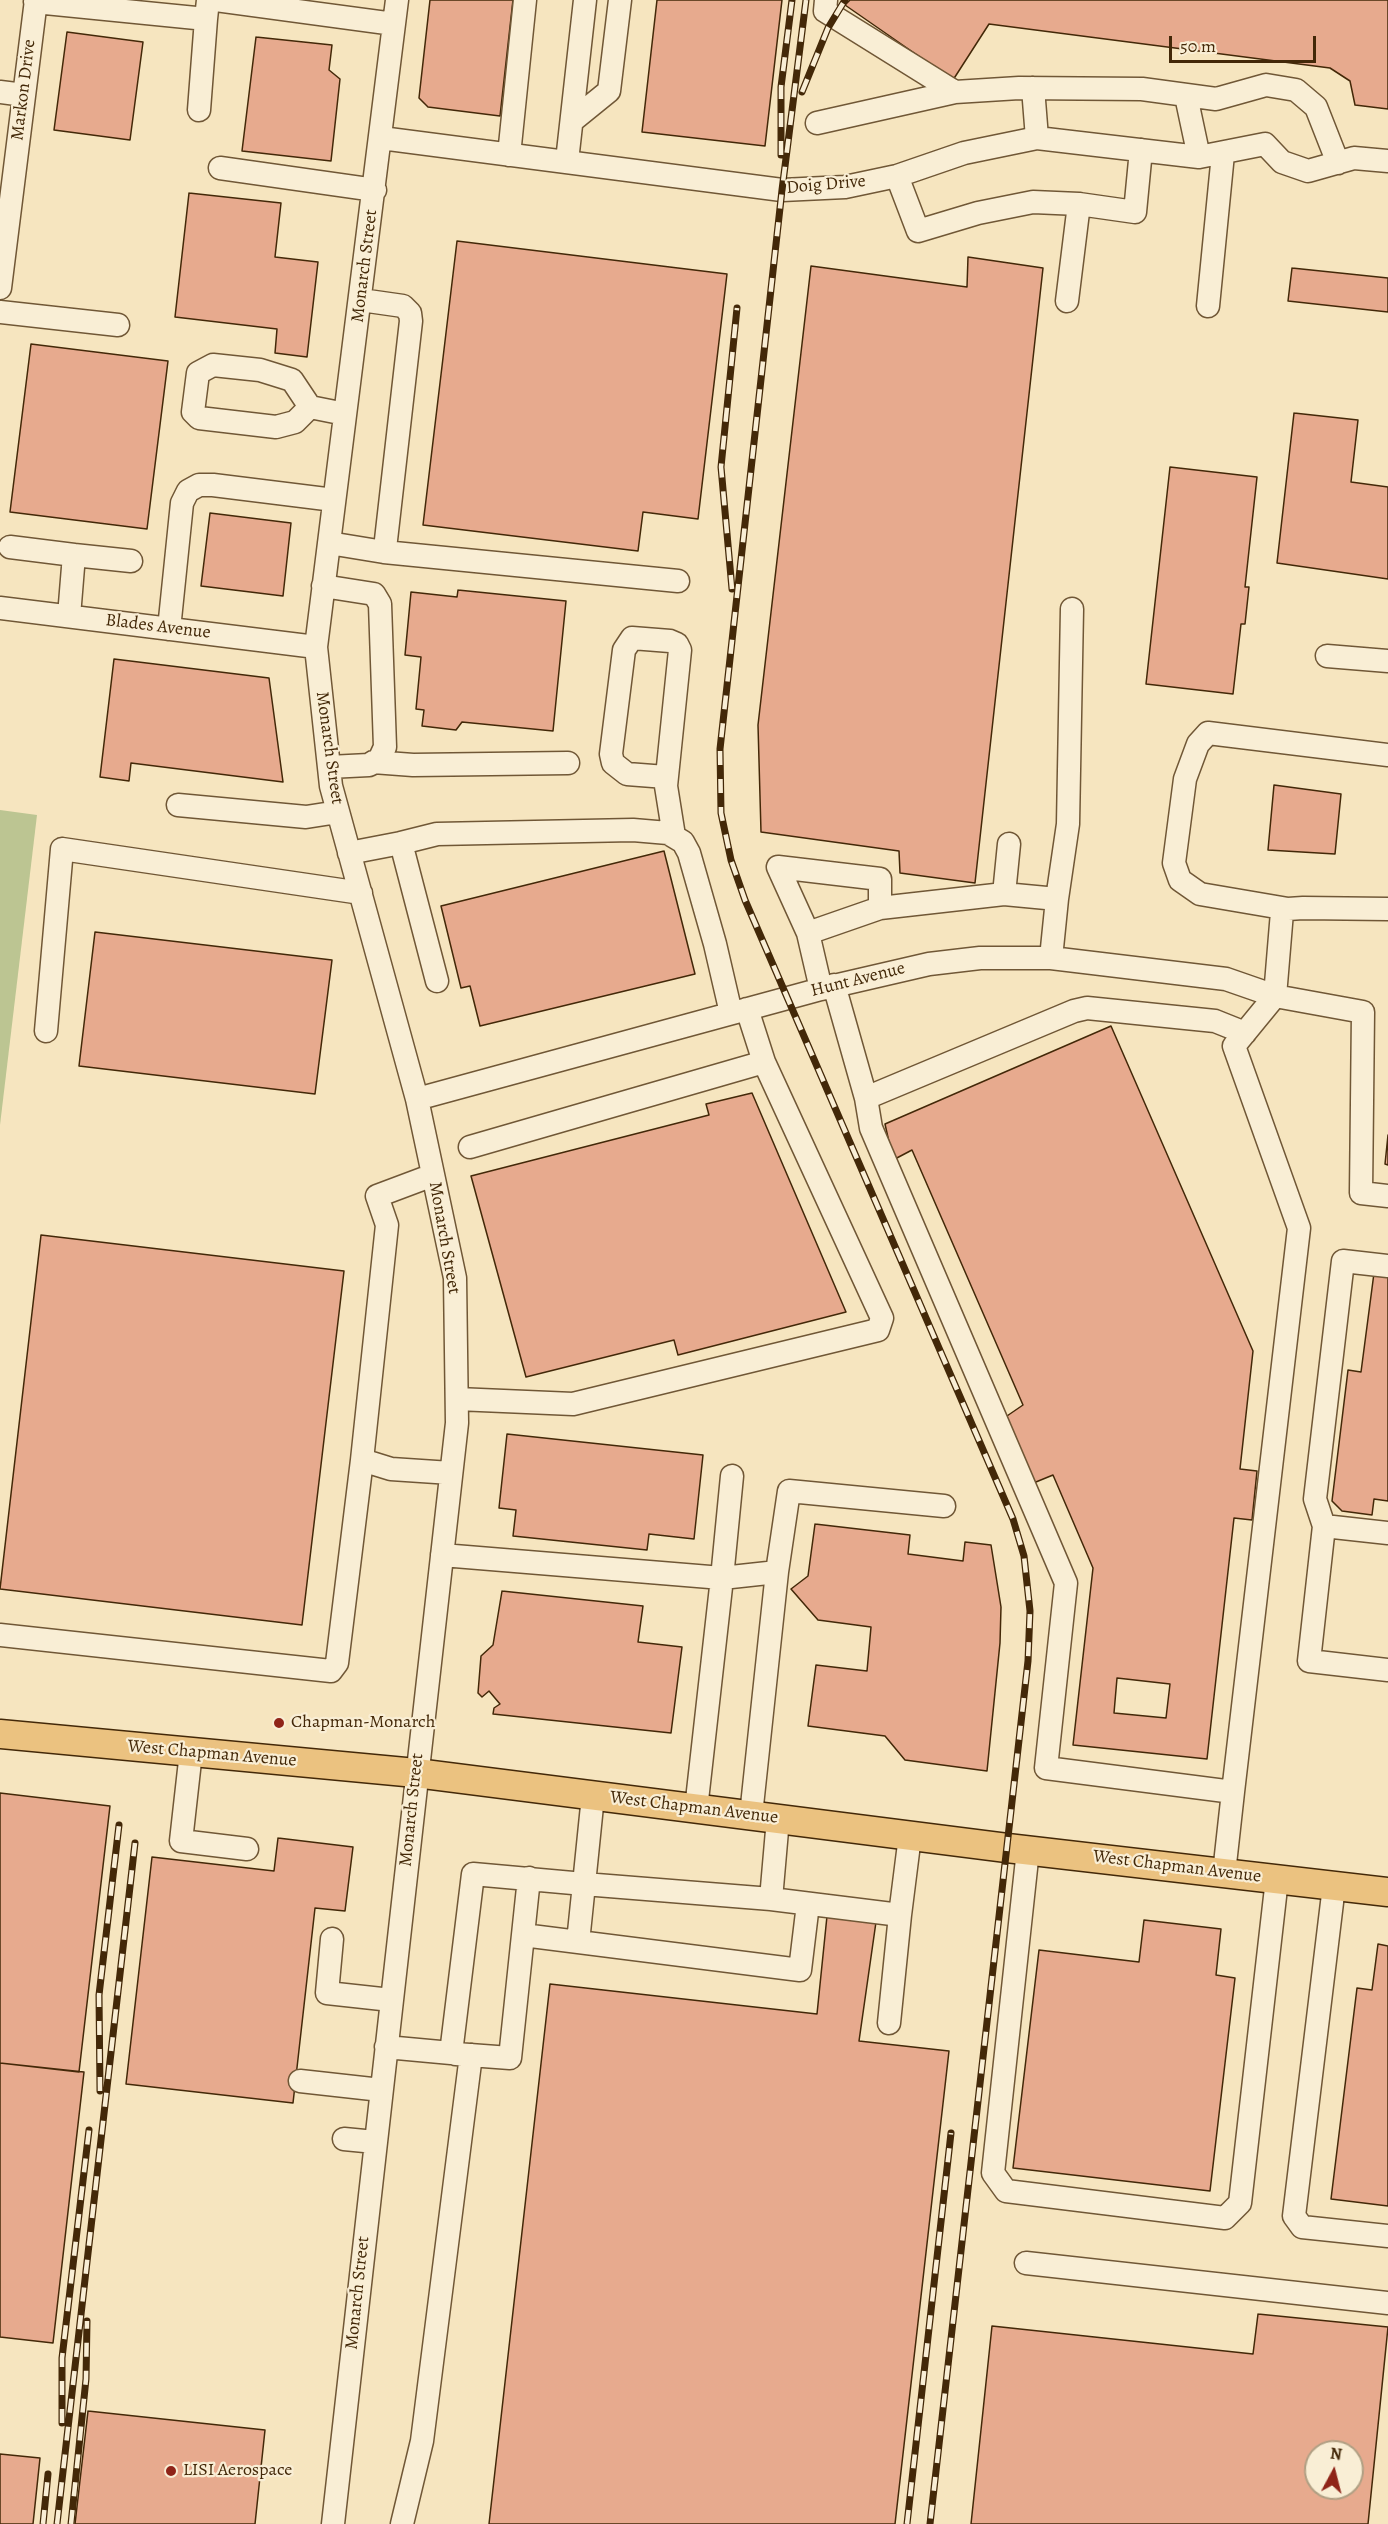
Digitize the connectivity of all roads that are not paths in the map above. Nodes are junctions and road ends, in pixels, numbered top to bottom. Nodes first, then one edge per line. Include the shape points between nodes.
1 (397, 0) edge
2 (525, 0) edge
3 (585, 0) edge
4 (620, 0) edge
5 (826, 0) edge
6 (35, 1) edge
7 (87, 4) edge
8 (210, 6) edge
9 (394, 24) junction
10 (1033, 88) junction
11 (0, 92) edge
12 (955, 92) junction
13 (24, 95) junction
14 (1186, 96) junction
15 (199, 110) dead end
16 (572, 121) junction
17 (817, 123) dead end
18 (381, 138) junction
19 (1037, 138) junction
20 (1141, 150) junction
21 (1223, 154) junction
22 (509, 155) junction
23 (1199, 157) junction
24 (567, 161) junction
25 (1388, 161) edge
26 (1338, 163) junction
27 (220, 168) dead end
28 (897, 176) junction
29 (375, 190) junction
30 (1079, 204) junction
31 (2, 263) edge
32 (0, 288) edge
33 (361, 300) junction
34 (1067, 301) dead end
35 (1208, 306) dead end
36 (0, 312) edge
37 (118, 325) dead end
38 (310, 407) junction
39 (345, 414) junction
40 (334, 500) junction
41 (329, 543) junction
42 (10, 547) dead end
43 (384, 552) junction
44 (75, 555) junction
45 (131, 561) dead end
46 (678, 581) dead end
47 (323, 586) junction
48 (0, 608) edge
49 (1072, 609) dead end
50 (69, 616) junction
51 (169, 629) junction
52 (316, 647) junction
53 (1327, 656) dead end
54 (1388, 662) edge
55 (1388, 755) edge
56 (373, 762) junction
57 (568, 763) dead end
58 (329, 767) junction
59 (666, 777) junction
60 (178, 805) dead end
61 (338, 812) junction
62 (674, 837) junction
63 (401, 843) junction
64 (1009, 844) dead end
65 (350, 853) junction
66 (361, 893) junction
67 (1004, 894) junction
68 (1057, 899) junction
69 (880, 908) junction
70 (1288, 909) junction
71 (1388, 909) edge
72 (808, 933) junction
73 (1051, 958) junction
74 (438, 981) dead end
75 (828, 987) junction
76 (1275, 996) junction
77 (739, 1011) junction
78 (46, 1031) dead end
79 (1245, 1033) junction
80 (764, 1062) junction
81 (866, 1098) junction
82 (417, 1099) junction
83 (470, 1147) dead end
84 (434, 1174) junction
85 (1388, 1196) edge
86 (1388, 1266) edge
87 (457, 1399) junction
88 (362, 1460) junction
89 (451, 1473) junction
90 (732, 1476) dead end
91 (944, 1506) dead end
92 (1324, 1526) junction
93 (1388, 1533) edge
94 (442, 1555) junction
95 (777, 1572) junction
96 (722, 1578) junction
97 (0, 1635) edge
98 (1388, 1670) edge
99 (0, 1734) edge
100 (191, 1752) junction
101 (416, 1773) junction
102 (1233, 1791) junction
103 (593, 1796) junction
104 (696, 1809) junction
105 (751, 1815) junction
106 (778, 1819) junction
107 (910, 1836) junction
108 (247, 1849) dead end
109 (1028, 1850) junction
110 (1224, 1873) junction
111 (529, 1878) junction
112 (1277, 1879) junction
113 (584, 1884) junction
114 (1334, 1886) junction
115 (1388, 1892) edge
116 (771, 1899) junction
117 (808, 1904) junction
118 (900, 1915) junction
119 (523, 1935) junction
120 (332, 1939) dead end
121 (578, 1942) junction
122 (391, 2000) junction
123 (889, 2023) dead end
124 (386, 2047) junction
125 (461, 2054) junction
126 (300, 2081) dead end
127 (381, 2090) junction
128 (344, 2139) dead end
129 (375, 2142) junction
130 (1388, 2236) edge
131 (1026, 2263) dead end
132 (1388, 2303) edge
133 (333, 2524) edge
134 (402, 2524) edge

1 - 9 street, Monarch Street
2 - 22 street
3 - 16 street
4 - 16 street via 609,91
5 - 12 street via 825,11
6 - 7 street
6 - 13 street, Markon Drive
7 - 8 street
8 - 9 street
8 - 15 street
9 - 18 street, Monarch Street
10 - 12 street
10 - 14 street via 1142,88
10 - 19 street
11 - 13 street
12 - 17 street
13 - 31 street, Markon Drive
14 - 23 street
14 - 26 street via 1216,99 1266,85 1296,90 1316,107
16 - 24 street
18 - 22 street, Doig Drive
18 - 29 street, Monarch Street
19 - 20 street, Doig Drive
19 - 28 street, Doig Drive via 964,153
20 - 23 street, Doig Drive
20 - 30 street via 1135,212
21 - 23 street, Doig Drive
21 - 26 street, Doig Drive via 1265,144 1282,162 1308,171
21 - 35 street
22 - 24 street, Doig Drive
24 - 28 street, Doig Drive via 782,190 846,187
25 - 26 street via 1354,158
27 - 29 street
28 - 30 street via 918,231 1033,202
29 - 33 street, Monarch Street
30 - 34 street
31 - 32 street, Markon Drive
33 - 39 street, Monarch Street
33 - 43 street via 403,306 411,321
36 - 37 street
38 - 38 street via 292,380 260,370 213,365 198,373 193,412 199,418 276,427 295,422
38 - 39 street
39 - 40 street, Monarch Street
40 - 41 street, Monarch Street
40 - 51 street via 213,484 188,491 182,503
41 - 43 street
41 - 47 street, Monarch Street
42 - 44 street
43 - 46 street
44 - 45 street
44 - 50 street
47 - 52 street, Monarch Street
47 - 56 street via 374,594 380,604 385,747
48 - 50 street, Blades Avenue
49 - 68 street via 1068,824
50 - 51 street, Blades Avenue
51 - 52 street, Blades Avenue
52 - 58 street, Monarch Street
53 - 54 street
55 - 70 street via 1208,733 1198,744 1185,779 1174,863 1180,880 1200,894
56 - 57 street
56 - 58 street
58 - 61 street, Monarch Street
59 - 59 street via 680,650 670,641 632,638 624,650 613,763 627,774
59 - 62 street
60 - 61 street via 306,817
61 - 65 street, Monarch Street
62 - 63 street via 633,830 449,834
62 - 77 street via 683,842 688,853
63 - 65 street
63 - 74 street
64 - 67 street
65 - 66 street, Monarch Street
66 - 78 street via 62,849
66 - 82 street, Monarch Street
67 - 68 street
67 - 69 street
68 - 73 street
69 - 72 street
69 - 72 street via 880,879 778,867
70 - 71 street
70 - 76 street via 1281,916
72 - 75 street
73 - 75 street, Hunt Avenue via 980,958 929,964
73 - 76 street, Hunt Avenue via 1226,979
75 - 77 street, Hunt Avenue
75 - 81 street
76 - 79 street
76 - 85 street, Hunt Avenue via 1363,1012 1362,1192
77 - 80 street
77 - 82 street, Hunt Avenue
79 - 81 street via 1215,1021 1087,1008
79 - 102 street via 1234,1046 1299,1228
80 - 83 street
80 - 87 street via 882,1318 878,1330 573,1404
81 - 102 street via 871,1128 1066,1583 1046,1768
82 - 84 street, Monarch Street
84 - 87 street, Monarch Street via 455,1278
84 - 88 street via 377,1196 387,1225
86 - 92 street via 1343,1261 1315,1499
87 - 89 street, Monarch Street
88 - 89 street via 391,1469
88 - 97 street via 337,1663 330,1671
89 - 94 street, Monarch Street
90 - 96 street
91 - 95 street via 789,1491
92 - 93 street
92 - 98 street via 1309,1661
94 - 96 street
94 - 101 street, Monarch Street
95 - 96 street
95 - 105 street
96 - 104 street
99 - 100 main road, West Chapman Avenue
100 - 101 main road, West Chapman Avenue
100 - 108 street via 181,1841
101 - 103 main road, West Chapman Avenue
101 - 122 street, Monarch Street
102 - 110 street
103 - 104 main road, West Chapman Avenue
103 - 113 street
104 - 105 main road, West Chapman Avenue
105 - 106 main road, West Chapman Avenue
106 - 107 main road, West Chapman Avenue
106 - 116 street
107 - 109 main road, West Chapman Avenue
107 - 118 street
109 - 110 main road, West Chapman Avenue
109 - 112 street via 993,2173 1006,2191 1225,2218 1240,2203
110 - 112 main road, West Chapman Avenue
111 - 113 street
111 - 119 street
111 - 125 street via 473,1874
112 - 114 main road, West Chapman Avenue
113 - 116 street
113 - 121 street
114 - 115 main road, West Chapman Avenue
114 - 130 street via 1293,2216 1302,2227
116 - 117 street
117 - 118 street
117 - 121 street via 800,1970
118 - 123 street
119 - 121 street
119 - 125 street via 510,2058
120 - 122 street via 327,1993
122 - 124 street, Monarch Street
124 - 125 street
124 - 127 street, Monarch Street
125 - 134 street via 422,2441
126 - 127 street
127 - 129 street, Monarch Street
128 - 129 street
129 - 133 street, Monarch Street
131 - 132 street

